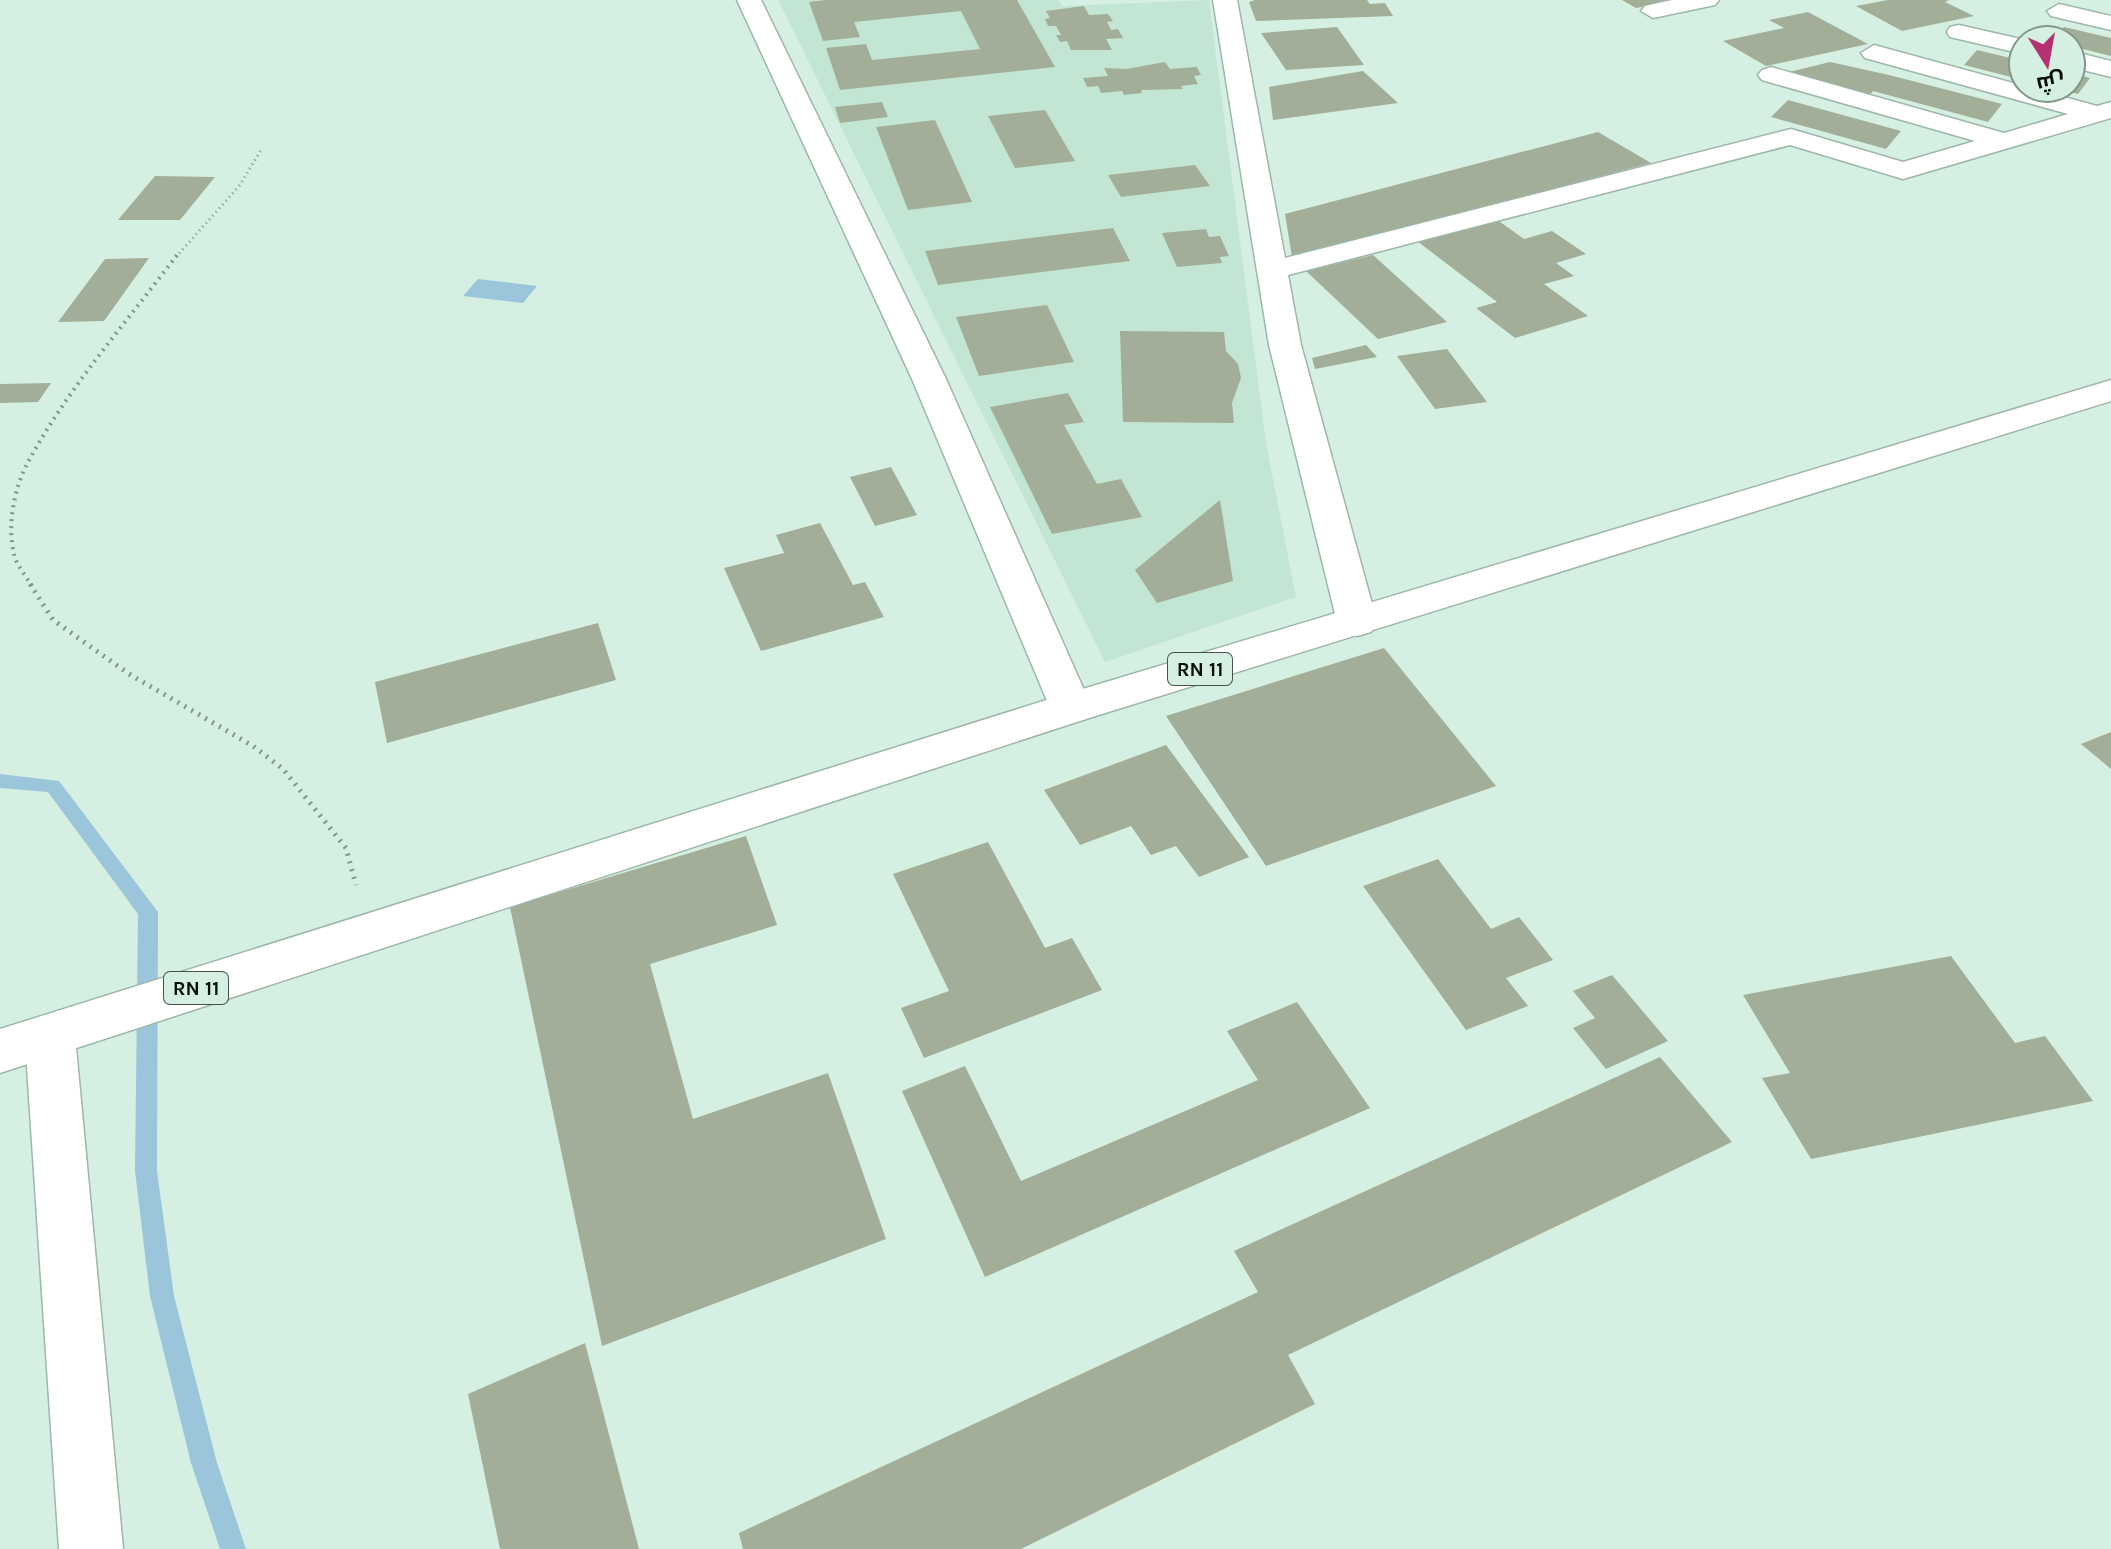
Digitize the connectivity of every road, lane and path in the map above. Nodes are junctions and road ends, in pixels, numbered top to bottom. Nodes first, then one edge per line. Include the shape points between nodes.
1 (749, 0) edge
2 (1225, 0) edge
3 (1707, 0) edge
4 (1653, 11) dead end
5 (2059, 11) dead end
6 (2111, 23) edge
7 (1959, 32) dead end
8 (2007, 43) edge
9 (1874, 53) dead end
10 (2087, 63) edge
11 (2111, 69) edge
12 (1771, 75) dead end
13 (2104, 112) edge
14 (2004, 141) junction
15 (261, 150) dead end
16 (1273, 270) junction
17 (2111, 390) edge
18 (1357, 622) junction
19 (1071, 708) junction
20 (369, 932) junction
21 (25, 1044) edge
22 (91, 1549) edge

1 - 19 street via 929,379
2 - 16 street
3 - 4 street
5 - 6 street
7 - 8 street
9 - 13 street
10 - 11 street
12 - 14 street
13 - 14 street
14 - 16 street via 1903,171 1791,137
15 - 20 path via 240,185 180,251 76,389 26,466 15,498 14,557 53,620 283,769 346,848
16 - 18 street via 1285,345
17 - 18 street, RN 11
18 - 19 street, RN 11
19 - 20 street, RN 11
20 - 21 street, RN 11
21 - 22 street

